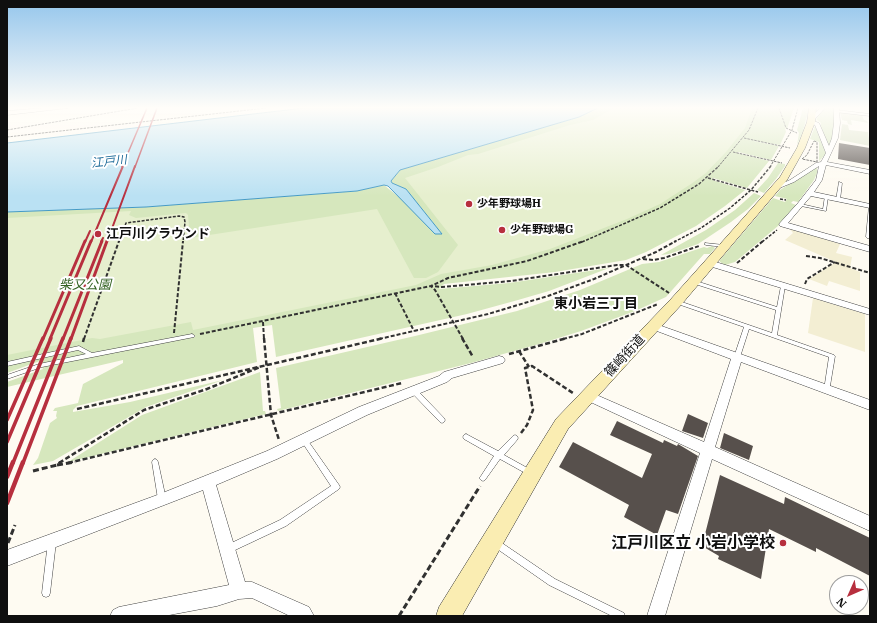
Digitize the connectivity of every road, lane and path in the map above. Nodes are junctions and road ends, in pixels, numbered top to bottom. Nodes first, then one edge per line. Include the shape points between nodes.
1 (789, 137) edge
2 (806, 137) edge
3 (822, 137) edge
4 (835, 137) edge
5 (744, 138) joint
6 (783, 147) junction
7 (788, 148) dead end
8 (733, 152) junction
9 (829, 153) junction
10 (802, 159) dead end
11 (774, 161) junction
12 (780, 163) dead end
13 (820, 163) junction
14 (870, 172) edge
15 (708, 178) junction
16 (840, 183) dead end
17 (777, 187) junction
18 (751, 190) junction
19 (755, 192) dead end
20 (809, 193) junction
21 (826, 197) junction
22 (838, 200) junction
23 (801, 205) junction
24 (870, 207) edge
25 (783, 224) junction
26 (870, 237) edge
27 (706, 244) joint
28 (699, 246) junction
29 (724, 246) junction
30 (870, 249) edge
31 (706, 256) junction
32 (806, 256) dead end
33 (642, 259) junction
34 (835, 262) junction
35 (734, 264) dead end
36 (626, 265) junction
37 (870, 273) edge
38 (694, 282) junction
39 (430, 286) junction
40 (783, 286) junction
41 (803, 292) junction
42 (395, 293) junction
43 (674, 298) junction
44 (660, 303) dead end
45 (779, 309) junction
46 (870, 312) edge
47 (263, 322) junction
48 (454, 322) junction
49 (653, 326) junction
50 (747, 327) junction
51 (414, 332) junction
52 (192, 336) joint
53 (774, 336) junction
54 (173, 340) junction
55 (79, 348) junction
56 (519, 351) junction
57 (91, 355) junction
58 (737, 357) junction
59 (502, 358) joint
60 (475, 362) dead end
61 (7, 364) edge
62 (266, 365) junction
63 (529, 367) junction
64 (7, 377) edge
65 (402, 383) dead end
66 (827, 390) junction
67 (414, 391) junction
68 (582, 395) junction
69 (870, 405) edge
70 (76, 409) dead end
71 (271, 415) junction
72 (442, 420) dead end
73 (466, 437) dead end
74 (515, 438) joint
75 (304, 440) junction
76 (282, 450) junction
77 (709, 450) junction
78 (499, 455) junction
79 (155, 462) dead end
80 (57, 464) junction
81 (33, 471) dead end
82 (532, 474) junction
83 (483, 478) joint
84 (208, 482) junction
85 (162, 500) junction
86 (870, 524) edge
87 (15, 525) dead end
88 (492, 540) junction
89 (53, 541) junction
90 (7, 546) edge
91 (228, 549) junction
92 (7, 558) edge
93 (239, 591) junction
94 (46, 593) dead end
95 (119, 616) edge
96 (305, 616) edge
97 (398, 616) edge
98 (448, 616) edge
99 (621, 616) edge
100 (656, 616) edge

1 - 6 path
2 - 17 main road, 篠崎街道
3 - 9 street
4 - 9 street
5 - 6 path
5 - 8 path
6 - 7 path
6 - 11 path
8 - 11 path
8 - 15 path
9 - 13 street
10 - 13 path via 814,141 817,142
11 - 12 path
11 - 18 path
13 - 14 street
13 - 17 street via 792,181
13 - 20 street via 819,180
15 - 18 path
15 - 39 path via 660,208 596,237 527,261 448,278
16 - 22 lane
17 - 29 main road, 篠崎街道
18 - 19 path
18 - 33 path via 701,228
20 - 21 street
20 - 23 street
21 - 22 street
21 - 23 lane via 825,210
22 - 24 street
23 - 25 street
24 - 26 lane
25 - 30 street
25 - 35 path
27 - 28 path
27 - 29 lane
28 - 31 path
28 - 33 path via 664,258
29 - 31 main road, 篠崎街道
31 - 38 main road, 篠崎街道
31 - 40 street
32 - 34 path
33 - 36 path
34 - 37 path
34 - 41 path via 807,279
36 - 39 path via 511,281
36 - 43 path
36 - 48 path via 548,296
38 - 43 main road, 篠崎街道
38 - 45 lane
39 - 42 path
39 - 48 path
40 - 41 street
40 - 45 lane
41 - 46 street
42 - 47 path
42 - 51 path
43 - 49 main road, 篠崎街道
43 - 50 lane
44 - 56 path via 582,334
45 - 53 lane
47 - 52 path
47 - 62 path
48 - 51 path
48 - 60 path
49 - 58 street
49 - 68 main road, 篠崎街道
50 - 53 lane
50 - 58 lane
51 - 62 path
52 - 54 lane
53 - 66 lane via 832,356
54 - 55 path via 185,222 184,218 179,216 126,222 85,338
54 - 57 lane
55 - 57 lane
55 - 61 lane
56 - 59 path
56 - 63 path
57 - 64 lane via 41,365
58 - 66 street
58 - 77 street
59 - 67 street via 448,375
62 - 70 path
62 - 71 path
62 - 80 path via 207,389 144,410
63 - 68 path via 532,366 554,382
63 - 74 path via 525,368 533,410 527,425
65 - 71 path
66 - 69 street
67 - 72 lane
67 - 75 street via 363,411
68 - 77 street
68 - 82 main road, 篠崎街道
71 - 76 path
71 - 80 path via 78,462
73 - 78 lane
74 - 78 lane
75 - 76 street
75 - 91 lane via 336,487 283,523
76 - 84 street
77 - 86 street
77 - 100 street
78 - 82 lane
78 - 83 lane
79 - 85 lane
80 - 81 path
82 - 88 main road, 篠崎街道
83 - 97 path
84 - 85 street
84 - 91 street
85 - 89 street
87 - 90 path
88 - 98 main road, 篠崎街道
88 - 99 lane via 552,582
89 - 92 street
89 - 94 lane
91 - 93 street
93 - 95 street
93 - 96 street via 252,590

